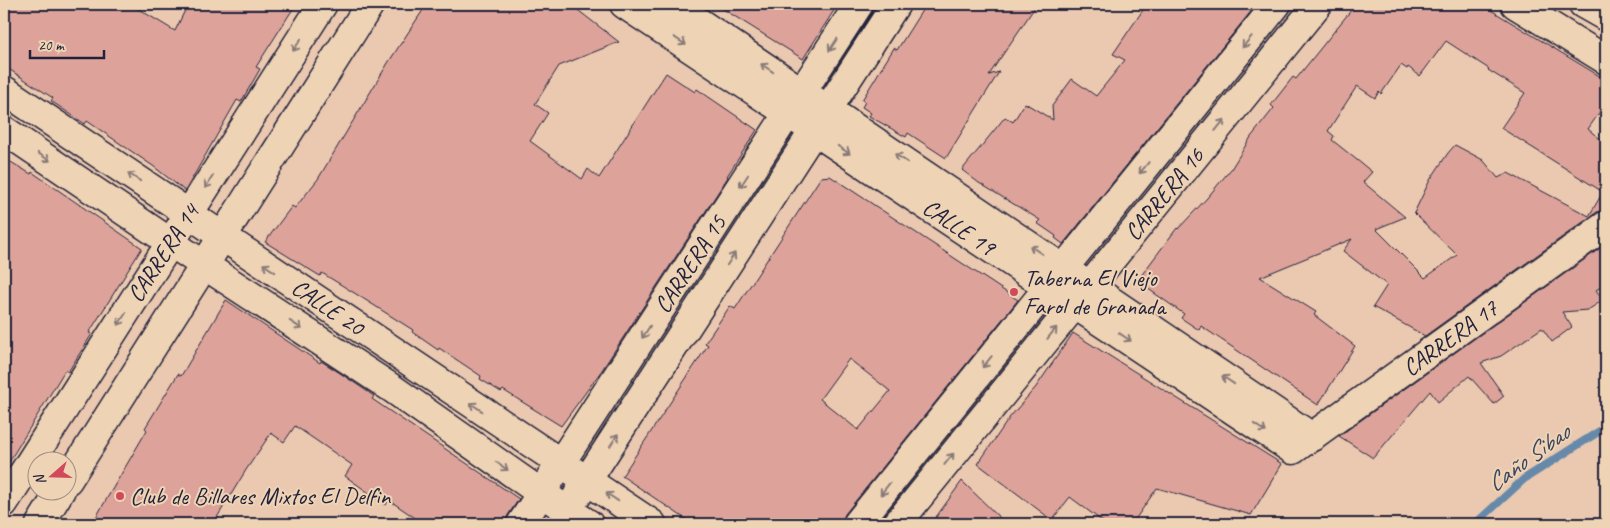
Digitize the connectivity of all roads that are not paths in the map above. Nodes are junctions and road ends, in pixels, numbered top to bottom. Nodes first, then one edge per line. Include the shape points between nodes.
1 (323, 4) edge
2 (370, 4) edge
3 (624, 4) edge
4 (672, 4) edge
5 (859, 4) edge
6 (896, 4) edge
7 (1277, 4) edge
8 (1318, 4) edge
9 (1515, 4) edge
10 (1583, 4) edge
11 (654, 12) edge
12 (1606, 17) edge
13 (1606, 60) edge
14 (4, 90) edge
15 (795, 103) junction
16 (821, 119) junction
17 (4, 130) edge
18 (189, 214) junction
19 (1606, 225) edge
20 (222, 237) junction
21 (170, 242) junction
22 (204, 265) junction
23 (688, 268) junction
24 (1056, 277) junction
25 (715, 283) junction
26 (1082, 295) junction
27 (411, 363) junction
28 (393, 389) junction
29 (950, 408) junction
30 (973, 430) junction
31 (1303, 443) joint
32 (907, 461) junction
33 (78, 464) edge
34 (561, 464) junction
35 (588, 481) junction
36 (929, 483) junction
37 (541, 493) junction
38 (55, 500) edge
39 (4, 503) edge
40 (572, 519) edge
41 (40, 524) edge
42 (521, 524) edge
43 (652, 524) edge
44 (857, 524) edge
45 (897, 524) edge

1 -> 18 street, CARRERA 14
2 - 20 street, CARRERA 14
3 - 11 street, CALLE 19
15 -> 4 street, CALLE 19
5 -> 15 street, CARRERA 15
6 - 16 street, CARRERA 15
7 -> 24 street, CARRERA 16
26 -> 8 street, CARRERA 16
9 - 13 street
10 - 12 street
11 -> 15 street, CALLE 19
18 -> 14 street, CALLE 20
15 - 16 street, CALLE 19
15 -> 23 street, CARRERA 15
16 - 24 street, CALLE 19
25 -> 16 street, CARRERA 15
17 -> 21 street, CALLE 20
18 - 20 street, CALLE 20
18 - 21 street, CARRERA 14
19 - 31 street, CARRERA 17
20 - 22 street, CARRERA 14
27 -> 20 street, CALLE 20
21 - 22 street, CALLE 20
21 -> 39 street, CARRERA 14
22 -> 28 street, CALLE 20
22 - 33 street, CARRERA 14
23 - 25 street
23 -> 34 street, CARRERA 15
24 - 26 street, CALLE 19
24 -> 29 street, CARRERA 16
35 -> 25 street, CARRERA 15
30 -> 26 street, CARRERA 16
26 - 31 street, CALLE 19
27 - 28 street
34 -> 27 street, CALLE 20
28 -> 37 street, CALLE 20
29 - 30 street
29 - 32 street, CARRERA 16
36 -> 30 street, CARRERA 16
32 - 36 street
32 -> 44 street, CARRERA 16
34 - 35 street, CALLE 20
34 - 37 street, CARRERA 15
35 - 40 street, CARRERA 15
43 -> 35 street, CALLE 20
36 - 45 street, CARRERA 16
37 - 40 street, CALLE 20
37 - 42 street, CARRERA 15
38 - 41 street

